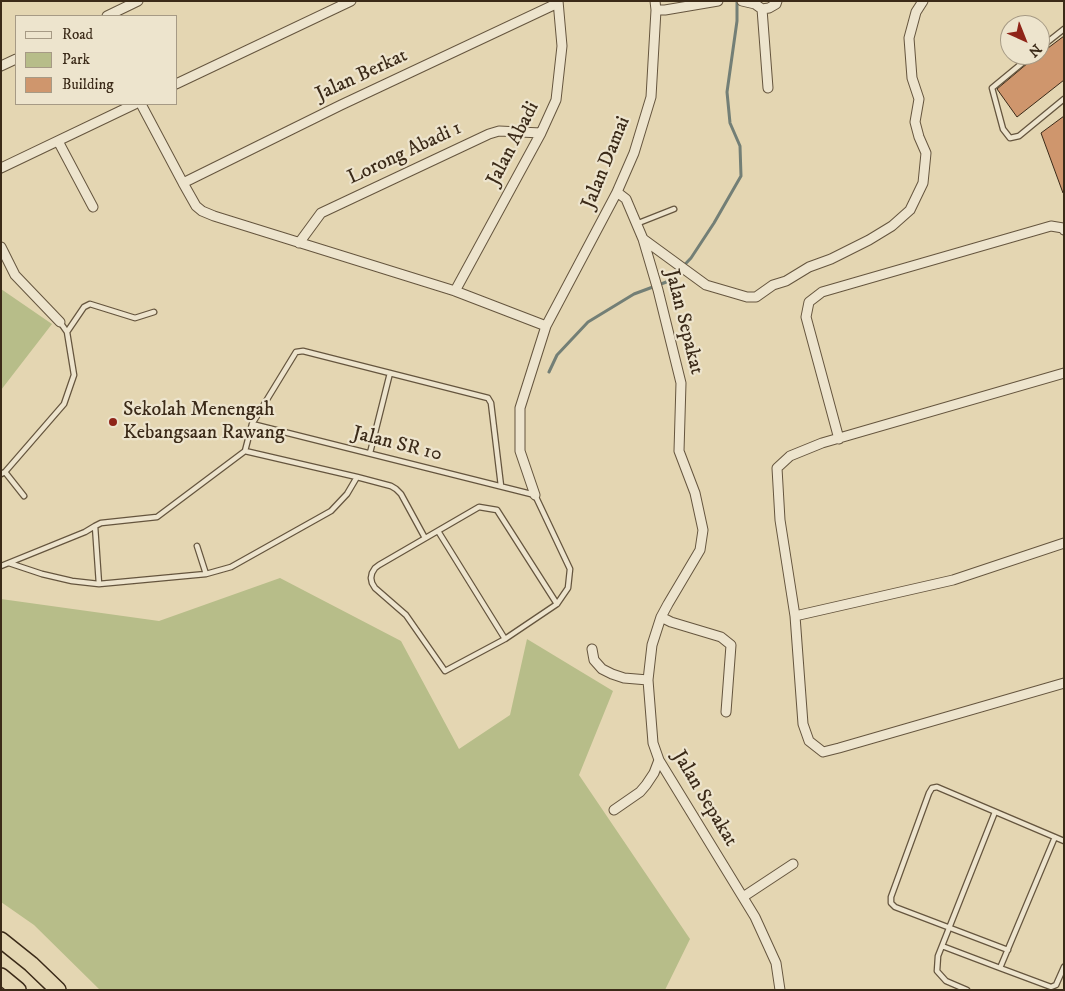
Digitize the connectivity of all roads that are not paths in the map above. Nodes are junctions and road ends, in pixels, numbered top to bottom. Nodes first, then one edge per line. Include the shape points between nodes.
1 (138, 1) edge
2 (352, 1) edge
3 (718, 1) edge
4 (742, 1) edge
5 (777, 1) edge
6 (922, 1) edge
7 (558, 2) edge
8 (655, 6) edge
9 (762, 9) junction
10 (108, 15) edge
11 (1064, 29) edge
12 (1050, 40) edge
13 (15, 59) edge
14 (1020, 65) edge
15 (1, 66) edge
16 (178, 83) edge
17 (768, 88) dead end
18 (1064, 99) edge
19 (133, 105) edge
20 (142, 105) edge
21 (541, 133) junction
22 (58, 141) junction
23 (1, 168) edge
24 (183, 183) junction
25 (617, 192) junction
26 (93, 207) dead end
27 (674, 209) dead end
28 (636, 224) junction
29 (1064, 230) edge
30 (644, 239) junction
31 (299, 243) junction
32 (1, 247) edge
33 (455, 291) junction
34 (154, 312) dead end
35 (60, 322) joint
36 (546, 326) junction
37 (67, 332) junction
38 (390, 373) junction
39 (1064, 373) edge
40 (252, 424) junction
41 (839, 439) junction
42 (245, 451) junction
43 (370, 453) junction
44 (3, 473) edge
45 (357, 477) junction
46 (501, 486) junction
47 (535, 494) junction
48 (24, 496) dead end
49 (95, 526) junction
50 (438, 531) junction
51 (425, 538) junction
52 (1064, 544) edge
53 (197, 546) dead end
54 (8, 563) junction
55 (1, 566) edge
56 (206, 574) junction
57 (100, 584) junction
58 (557, 604) junction
59 (795, 616) junction
60 (661, 617) junction
61 (505, 639) junction
62 (592, 650) dead end
63 (648, 680) junction
64 (1064, 683) edge
65 (726, 712) dead end
66 (659, 760) junction
67 (614, 810) dead end
68 (996, 812) junction
69 (1055, 837) junction
70 (1064, 841) edge
71 (793, 864) dead end
72 (743, 896) junction
73 (949, 928) junction
74 (1, 940) edge
75 (942, 946) junction
76 (1008, 950) junction
77 (1064, 967) edge
78 (1000, 968) junction
79 (1, 976) edge
80 (18, 990) edge
81 (58, 990) edge
82 (780, 990) edge
83 (967, 990) edge

1 - 10 street
2 - 16 street
3 - 8 street via 666,10
4 - 9 street
5 - 9 street
6 - 30 street via 909,38 912,78 919,99 915,122 926,153 922,183 910,210 892,226 773,285 756,297 706,285
7 - 21 street, Jalan Abadi via 562,46 556,100
7 - 24 street, Jalan Berkat
8 - 25 street, Jalan Damai via 651,97 634,153
9 - 17 street
11 - 12 lane
13 - 15 street
14 - 18 lane via 992,88 1003,129 1010,138 1019,136
19 - 22 street
20 - 24 street
21 - 31 street, Lorong Abadi 1 via 499,131 489,134 321,213
21 - 33 street, Jalan Abadi
22 - 23 street
22 - 26 street
24 - 31 street via 196,206 206,214
25 - 28 street, Jalan Sepakat via 626,199
25 - 36 street, Jalan Damai
27 - 28 lane
28 - 30 street, Jalan Sepakat
29 - 41 street via 1051,226 822,292 809,302 806,316
30 - 60 street, Jalan Sepakat via 681,383 679,451 695,493 703,530 700,550
31 - 33 street
32 - 35 street via 15,275
33 - 36 street
34 - 37 lane via 134,318 90,304 84,307
35 - 37 lane
36 - 47 street, Jalan Damai via 520,408 520,451
37 - 44 lane via 74,375 64,404
38 - 40 lane via 299,350
38 - 43 lane
38 - 46 lane via 488,398
39 - 41 street
40 - 42 lane
40 - 43 lane, Jalan SR 10
41 - 59 street via 790,456 777,468 780,520
42 - 45 lane
42 - 49 lane via 157,517
43 - 46 lane, Jalan SR 10
44 - 48 lane
45 - 51 lane via 396,489
45 - 56 lane via 331,511 231,567
46 - 47 lane, Jalan SR 10
47 - 58 lane via 570,569 568,588
49 - 54 lane
49 - 57 lane
50 - 51 lane
50 - 58 lane via 479,507 497,510
50 - 61 lane
51 - 61 lane via 375,568 371,578 375,588 406,614 445,671
52 - 59 street via 953,580
53 - 56 lane
54 - 55 lane
54 - 57 lane via 72,581
56 - 57 lane
58 - 61 lane
59 - 64 street via 803,724 809,741 823,752
60 - 63 street, Jalan Sepakat via 652,645
60 - 65 street via 721,637 731,645
62 - 63 street via 594,660 602,669 624,678
63 - 66 street, Jalan Sepakat via 653,743
66 - 67 street via 640,792
66 - 72 street, Jalan Sepakat
68 - 69 lane
68 - 73 lane
68 - 73 lane via 937,787 929,793 890,900 895,907
69 - 70 lane
69 - 76 lane
71 - 72 street
72 - 82 street, Jalan Sepakat via 776,964
73 - 75 lane
73 - 76 lane
74 - 81 highway
75 - 78 lane
75 - 83 lane via 937,971 946,981
76 - 78 lane
77 - 78 lane via 1056,985 1050,987
79 - 80 highway

